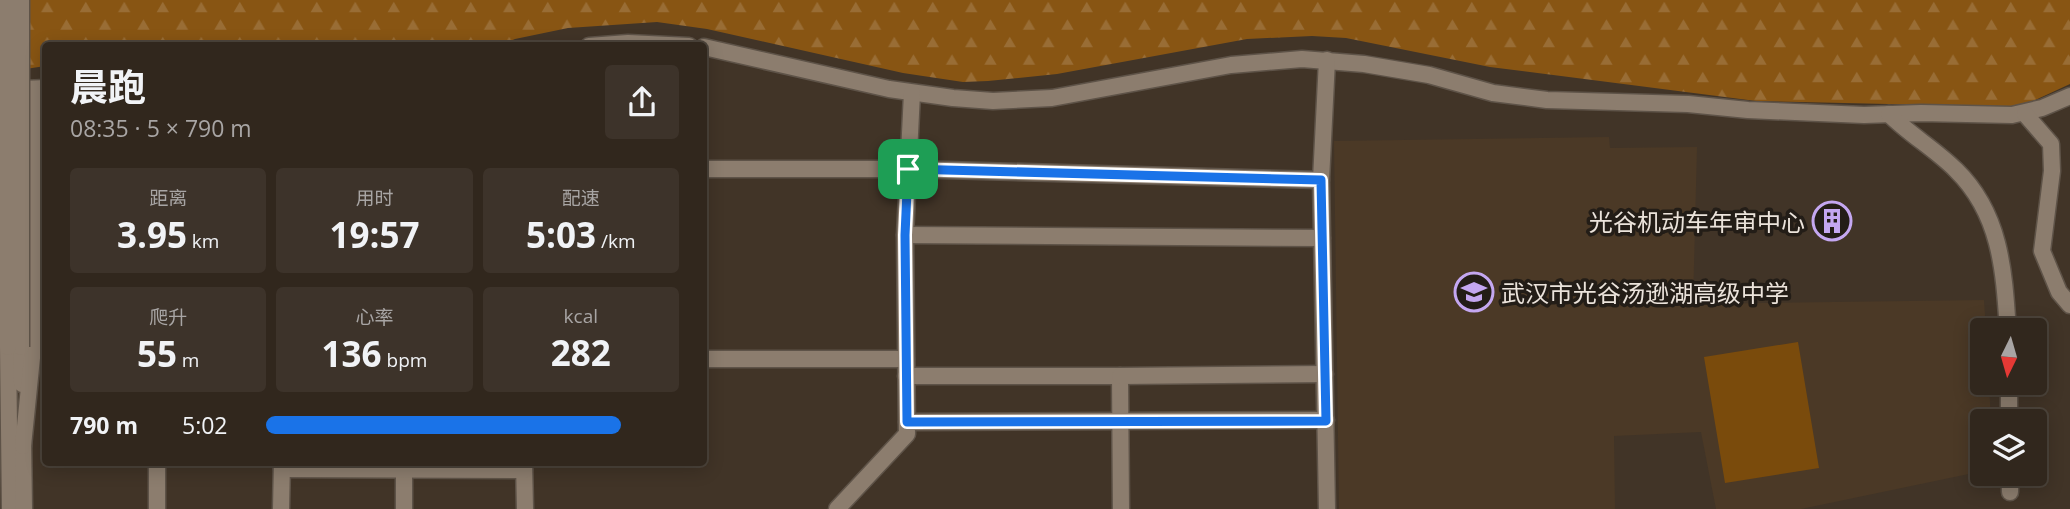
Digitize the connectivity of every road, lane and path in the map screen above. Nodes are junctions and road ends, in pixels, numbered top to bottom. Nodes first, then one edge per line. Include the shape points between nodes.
1 (8, 0) edge
2 (21, 0) edge
3 (707, 48) edge
4 (1327, 60) junction
5 (39, 89) edge
6 (0, 90) edge
7 (912, 93) junction
8 (2070, 96) edge
9 (1889, 114) junction
10 (2025, 114) junction
11 (707, 169) edge
12 (908, 169) junction
13 (1321, 180) junction
14 (905, 235) junction
15 (1322, 238) junction
16 (2070, 305) edge
17 (2007, 318) edge
18 (15, 347) junction
19 (707, 359) edge
20 (906, 359) junction
21 (1325, 374) junction
22 (906, 376) junction
23 (1120, 376) junction
24 (0, 384) edge
25 (1120, 421) junction
26 (1326, 421) junction
27 (907, 422) junction
28 (16, 446) junction
29 (157, 466) edge
30 (282, 466) edge
31 (404, 466) edge
32 (524, 466) edge
33 (438, 467) edge
34 (2010, 486) edge
35 (2010, 492) dead end
36 (10, 509) edge
37 (23, 509) edge
38 (157, 509) edge
39 (281, 509) edge
40 (404, 509) edge
41 (525, 509) edge
42 (837, 509) edge
43 (1121, 509) edge
44 (1327, 509) edge

1 - 18 street, bridge
2 - 18 street, bridge
3 - 7 street
4 - 7 street via 1231,65 1030,100
4 - 9 street via 1429,75 1527,99
4 - 13 street
5 - 6 street
5 - 28 street via 32,384
7 - 12 street
8 - 10 street
9 - 10 street
9 - 17 street via 1957,170 1987,211 1998,238
10 - 16 street via 2051,144 2042,251 2059,292
11 - 12 street
12 - 13 street
12 - 14 street
13 - 15 street
14 - 15 street
14 - 20 street
15 - 21 street
18 - 28 street
19 - 20 street
20 - 22 street
21 - 23 street
21 - 26 street
22 - 23 street
22 - 27 street
23 - 25 street
24 - 28 street
25 - 26 street
25 - 27 street
25 - 43 street
26 - 44 street
27 - 42 street via 907,434
28 - 36 street
28 - 37 street
29 - 38 street
30 - 39 street
31 - 33 street
31 - 40 street
32 - 33 street
32 - 41 street
34 - 35 street

